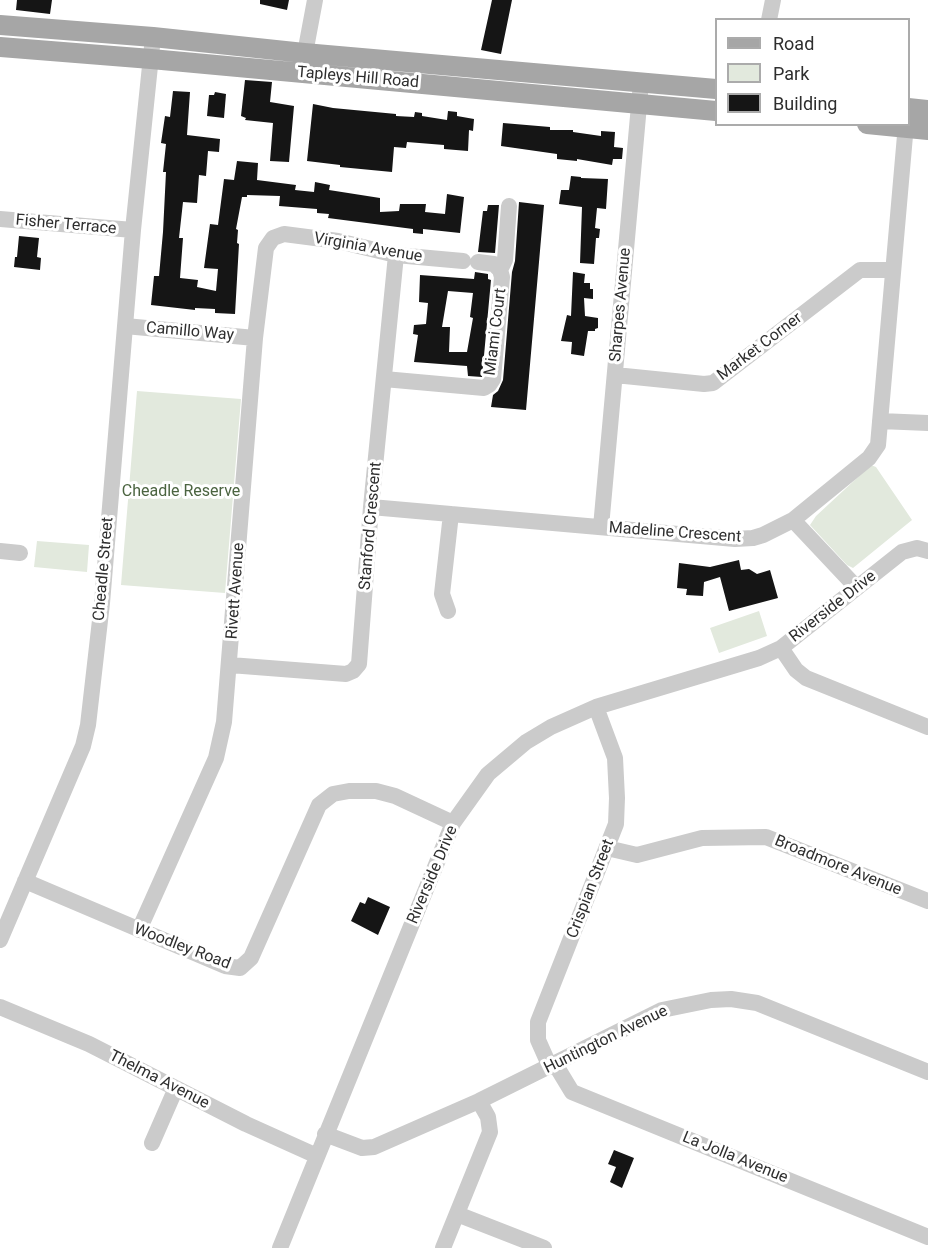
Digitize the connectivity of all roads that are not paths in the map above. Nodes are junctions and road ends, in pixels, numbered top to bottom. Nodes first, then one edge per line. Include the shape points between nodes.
1 (315, 0) edge
2 (773, 0) edge
3 (770, 18) edge
4 (0, 25) edge
5 (153, 37) junction
6 (0, 47) edge
7 (304, 53) junction
8 (151, 58) junction
9 (302, 73) junction
10 (641, 82) junction
11 (715, 89) edge
12 (639, 105) junction
13 (910, 108) edge
14 (928, 110) edge
15 (715, 111) edge
16 (906, 126) edge
17 (928, 130) edge
18 (509, 206) dead end
19 (0, 219) edge
20 (133, 230) junction
21 (273, 238) joint
22 (396, 255) junction
23 (470, 262) joint
24 (500, 270) junction
25 (892, 270) junction
26 (125, 326) junction
27 (255, 338) junction
28 (615, 375) junction
29 (384, 379) junction
30 (880, 421) junction
31 (928, 423) edge
32 (371, 507) junction
33 (451, 514) junction
34 (793, 520) junction
35 (601, 527) junction
36 (0, 551) edge
37 (928, 551) edge
38 (21, 553) dead end
39 (857, 588) junction
40 (448, 611) dead end
41 (781, 648) junction
42 (230, 665) junction
43 (596, 706) junction
44 (928, 727) edge
45 (453, 823) junction
46 (607, 848) junction
47 (25, 880) junction
48 (928, 901) edge
49 (139, 930) junction
50 (0, 940) edge
51 (0, 1007) edge
52 (553, 1066) junction
53 (928, 1072) edge
54 (176, 1088) junction
55 (479, 1101) junction
56 (325, 1134) junction
57 (152, 1143) dead end
58 (317, 1156) junction
59 (458, 1214) junction
60 (928, 1237) edge
61 (280, 1248) edge
62 (444, 1248) edge
63 (543, 1248) edge

1 - 7 street
2 - 3 street
4 - 5 main road, Tapleys Hill Road
5 - 7 main road, Tapleys Hill Road
5 - 8 street, Cheadle Street
6 - 8 main road, Tapleys Hill Road
7 - 9 street
7 - 10 main road, Tapleys Hill Road
8 - 9 main road, Tapleys Hill Road
8 - 20 street, Cheadle Street
9 - 12 main road, Tapleys Hill Road
10 - 11 main road, Tapleys Hill Road
10 - 12 street, Sharpes Avenue
12 - 15 main road, Tapleys Hill Road
12 - 28 street, Sharpes Avenue
13 - 14 main road
16 - 17 main road
16 - 25 street, Madeline Crescent
18 - 24 street via 505,260
19 - 20 street, Fisher Terrace
20 - 26 street, Cheadle Street
21 - 22 street, Virginia Avenue via 284,234 338,241
21 - 27 street, Rivett Avenue via 266,248
22 - 23 street, Virginia Avenue
22 - 29 street, Stanford Crescent
23 - 24 street, Miami Court via 494,264
24 - 29 street, Miami Court via 493,379 489,385 484,388
25 - 28 street, Market Corner via 860,270 713,383
25 - 30 street, Madeline Crescent
26 - 27 street, Camillo Way
26 - 47 street, Cheadle Street via 88,725 83,746
27 - 42 street, Rivett Avenue
28 - 35 street, Sharpes Avenue
29 - 32 street, Stanford Crescent
30 - 31 street
30 - 34 street, Madeline Crescent via 878,445 869,458
32 - 33 street, Madeline Crescent
32 - 42 street, Stanford Crescent via 359,664 353,671 346,674
33 - 35 street, Madeline Crescent
33 - 40 street via 442,594
34 - 35 street, Madeline Crescent via 763,535 735,539
34 - 39 street
36 - 38 street
37 - 39 street, Riverside Drive via 917,548 902,552
39 - 41 street, Riverside Drive
41 - 43 street, Riverside Drive
41 - 44 street via 806,678
42 - 49 street, Rivett Avenue via 216,758
43 - 45 street, Riverside Drive via 526,742 488,774
43 - 46 street, Crispian Street via 615,758 616,824
45 - 49 street, Woodley Road via 396,796 376,791 333,794 319,805 251,957 240,968 225,966
45 - 56 street, Riverside Drive
46 - 48 street, Broadmore Avenue via 637,855 702,838 766,837
46 - 52 street, Crispian Street via 538,1022 538,1040
47 - 49 street, Woodley Road
47 - 50 street, Cheadle Street
51 - 54 street, Thelma Avenue via 89,1044
52 - 53 street, Huntington Avenue via 662,1010 731,999 757,1003
52 - 55 street, Huntington Avenue
52 - 60 street, La Jolla Avenue via 572,1092
54 - 57 street
54 - 58 street, Thelma Avenue
55 - 56 street, Huntington Avenue via 374,1147 362,1148
55 - 59 street via 488,1117 490,1132
56 - 58 street, Riverside Drive
58 - 61 street, Riverside Drive
59 - 62 street
59 - 63 street

